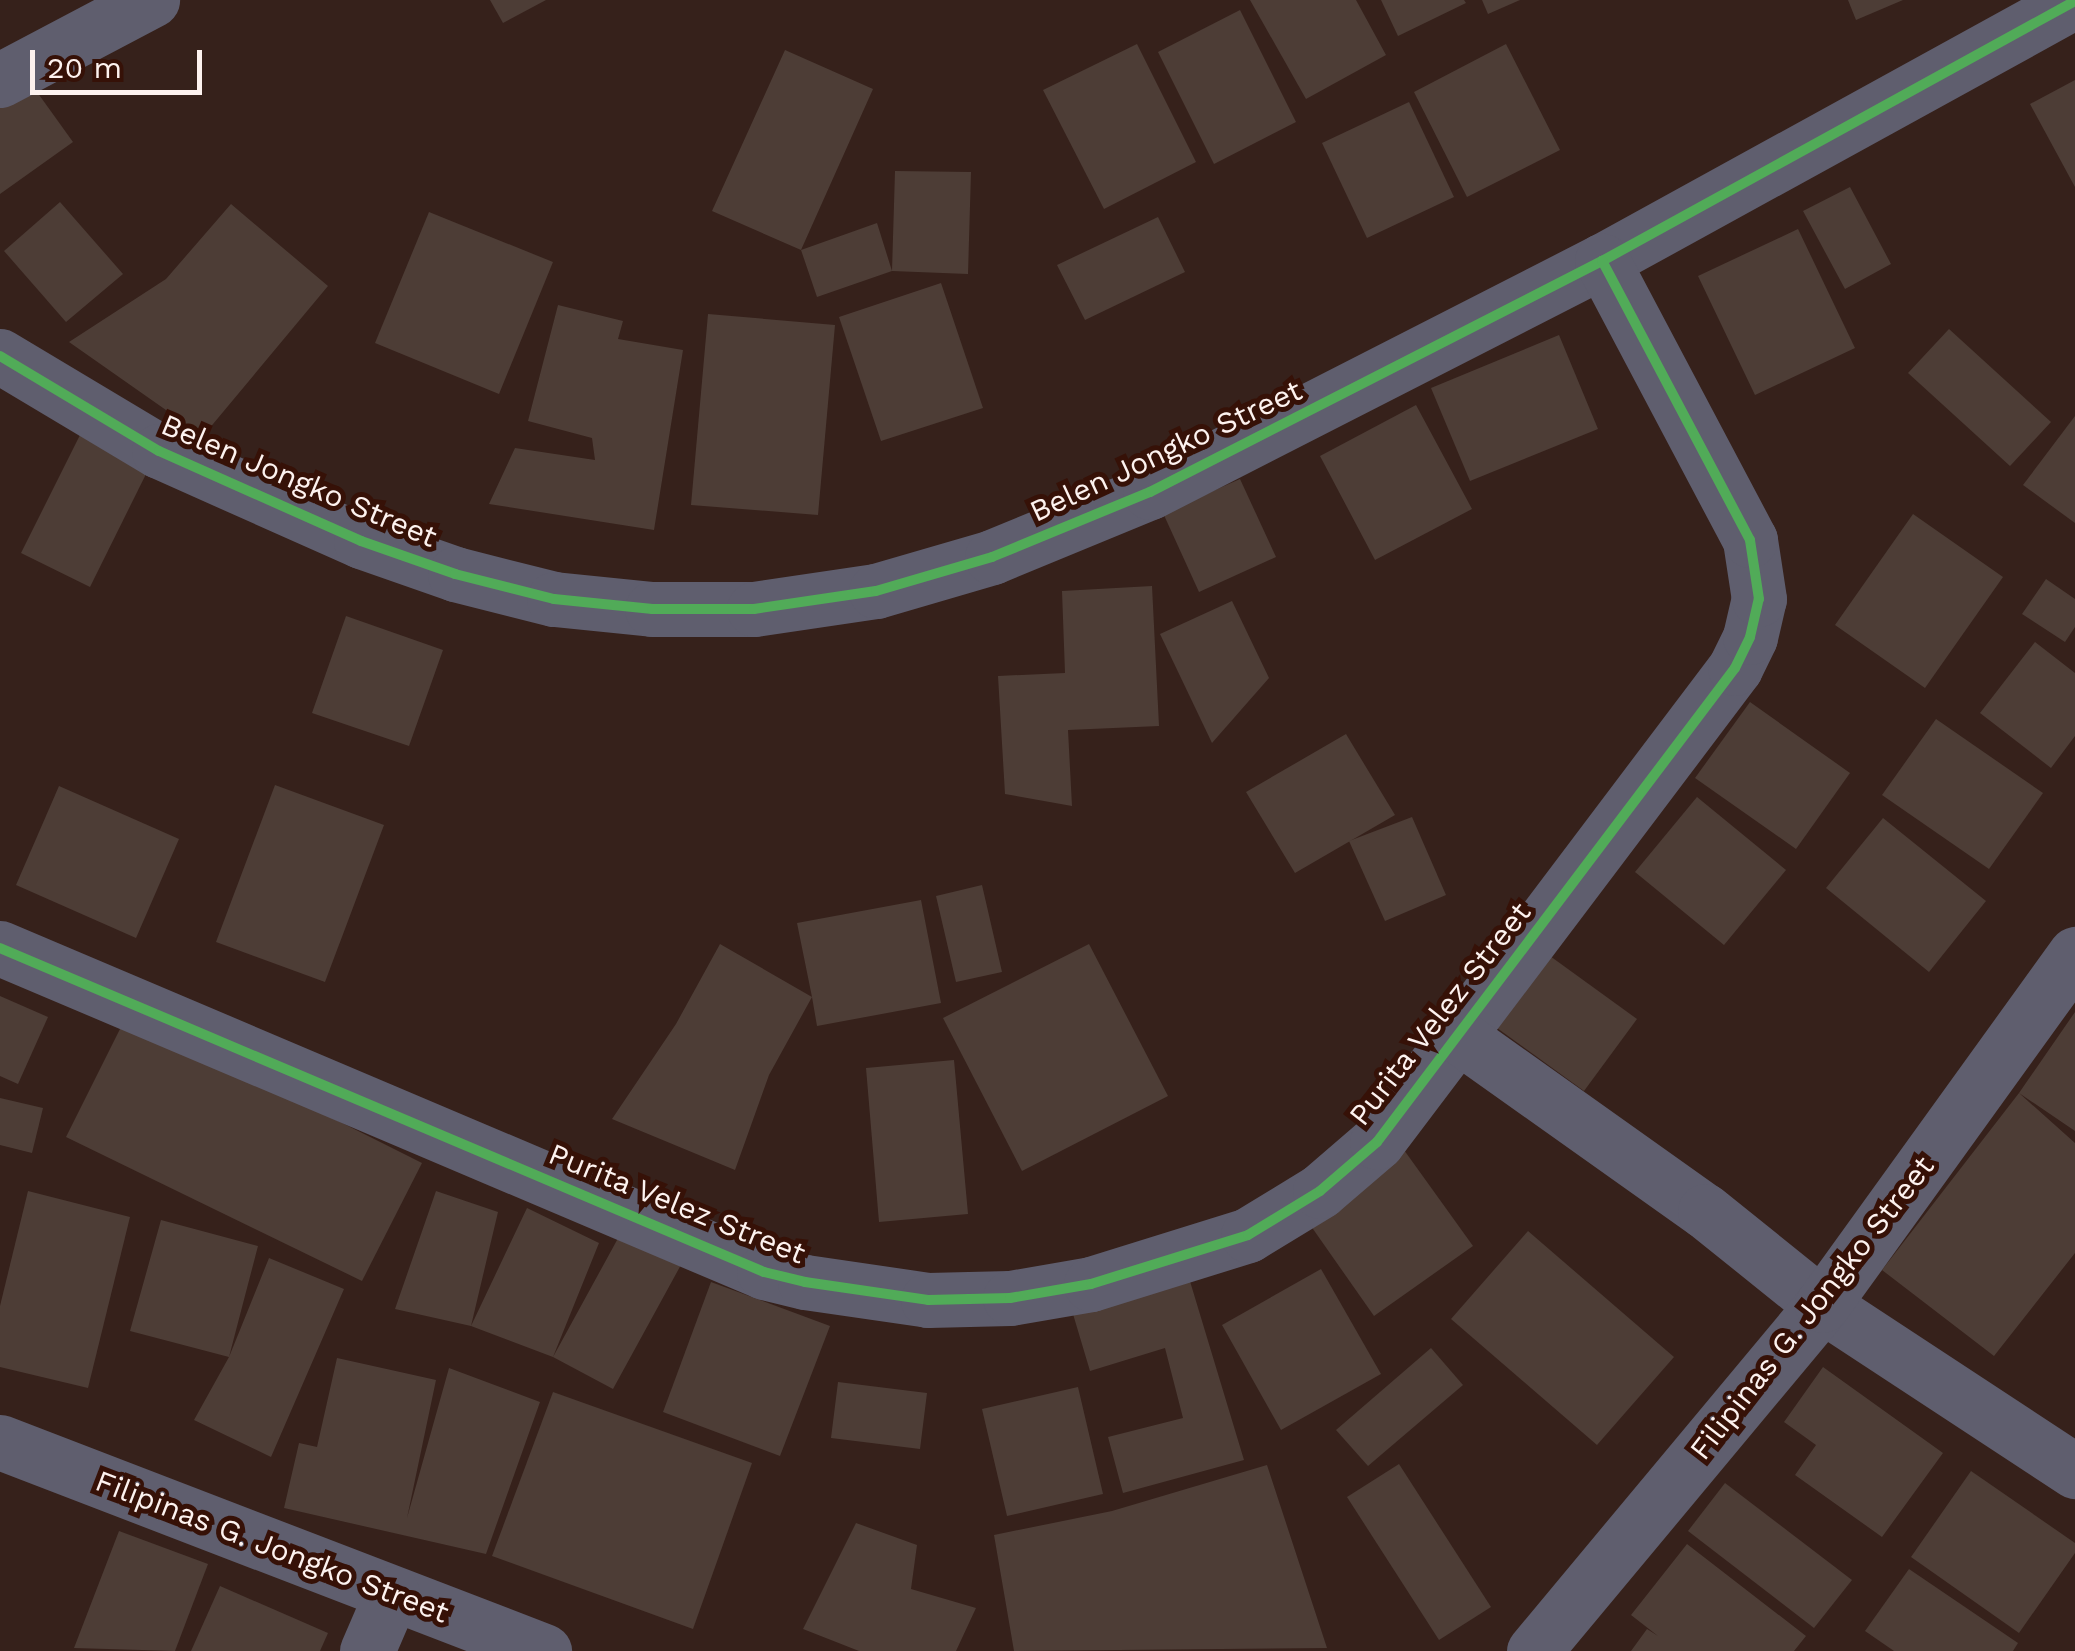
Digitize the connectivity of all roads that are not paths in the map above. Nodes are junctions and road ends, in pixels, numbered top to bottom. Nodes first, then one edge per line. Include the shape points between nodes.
1 (152, 0) edge
2 (2075, 2) edge
3 (0, 80) edge
4 (1602, 261) junction
5 (0, 356) edge
6 (0, 948) edge
7 (2075, 954) edge
8 (1457, 1035) junction
9 (1822, 1305) junction
10 (0, 1442) edge
11 (2075, 1470) edge
12 (392, 1594) junction
13 (367, 1651) edge
14 (544, 1651) edge
15 (1534, 1651) edge

1 - 3 street
2 - 4 street, Belen Jongko Street
4 - 5 street, Belen Jongko Street via 1072,528 876,591 754,609 652,609 554,598 399,555 159,450
4 - 8 street, Purita Velez Street via 1750,540 1760,598 1735,668
6 - 8 street, Purita Velez Street via 764,1272 928,1300 1010,1298 1091,1284 1248,1234 1320,1191 1377,1142
7 - 9 street, Filipinas G. Jongko Street
8 - 9 street via 1705,1211
9 - 11 street
9 - 15 street, Filipinas G. Jongko Street
10 - 12 street, Filipinas G. Jongko Street
12 - 13 street
12 - 14 street, Filipinas G. Jongko Street

